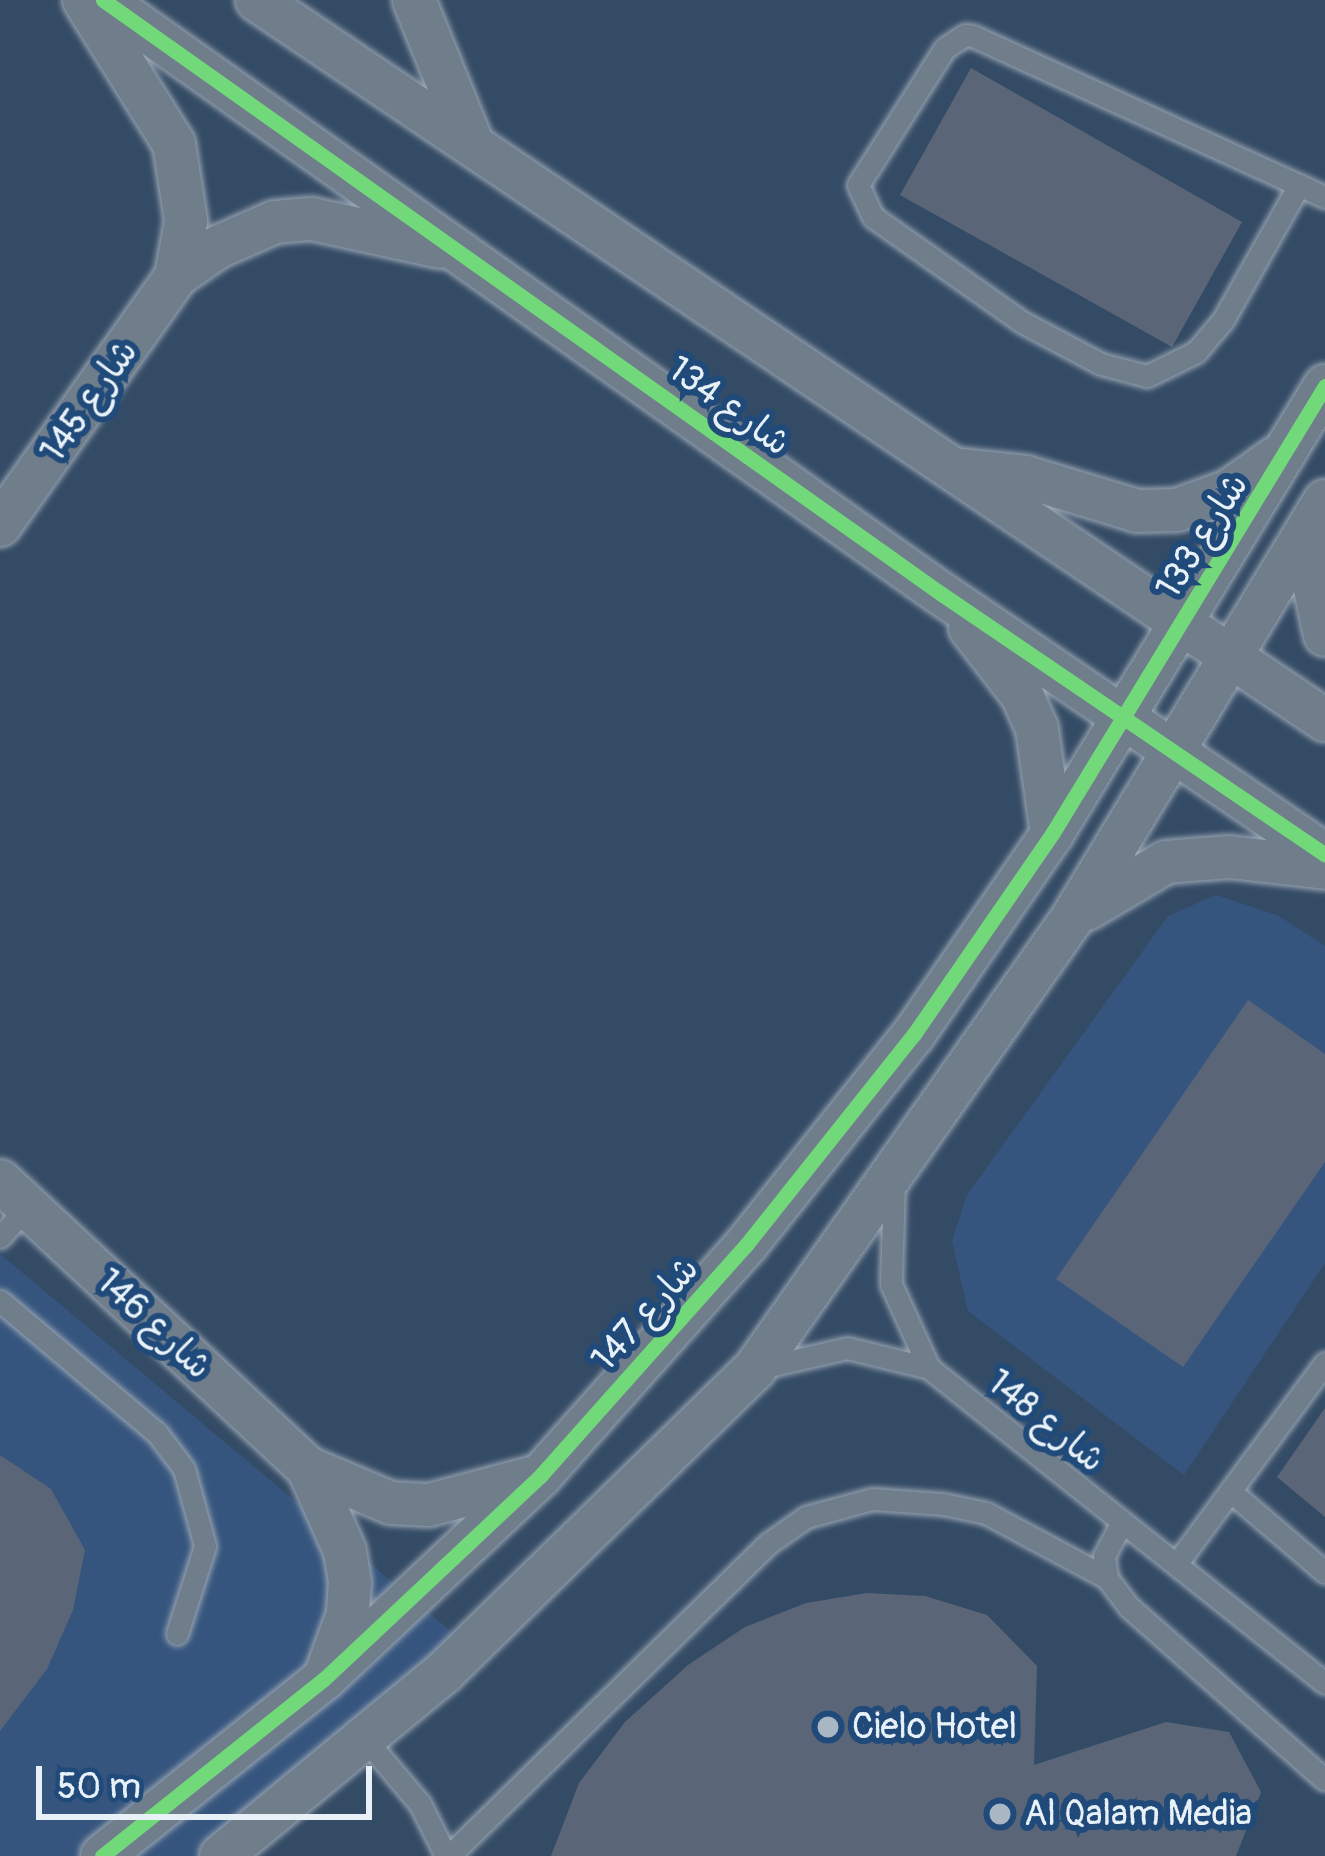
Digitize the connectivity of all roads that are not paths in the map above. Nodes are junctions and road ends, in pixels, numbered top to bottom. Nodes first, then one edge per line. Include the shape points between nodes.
1 (84, 0) edge
2 (103, 0) edge
3 (256, 0) edge
4 (414, 0) edge
5 (472, 143) junction
6 (1299, 185) junction
7 (1325, 197) edge
8 (462, 251) junction
9 (176, 276) junction
10 (1325, 386) edge
11 (1293, 446) junction
12 (956, 469) junction
13 (1325, 501) edge
14 (0, 525) edge
15 (1304, 538) junction
16 (943, 595) junction
17 (1184, 623) junction
18 (1325, 635) edge
19 (1234, 657) junction
20 (1127, 716) junction
21 (1325, 720) edge
22 (1178, 755) junction
23 (1052, 834) junction
24 (1325, 855) edge
25 (1325, 868) edge
26 (1071, 920) junction
27 (895, 1168) junction
28 (9, 1208) edge
29 (0, 1301) edge
30 (1325, 1363) edge
31 (929, 1368) junction
32 (754, 1370) junction
33 (308, 1468) junction
34 (541, 1475) junction
35 (1230, 1491) junction
36 (1120, 1524) junction
37 (1177, 1563) junction
38 (1325, 1572) edge
39 (1107, 1578) junction
40 (177, 1634) dead end
41 (324, 1679) junction
42 (1325, 1683) edge
43 (366, 1740) junction
44 (1325, 1780) edge
45 (102, 1856) edge
46 (221, 1856) edge
47 (447, 1856) edge

1 - 9 street, شارع 145 via 174,144 186,221
2 - 8 street, شارع 134
3 - 5 street, شارع 134
4 - 5 street
5 - 12 street, شارع 134
6 - 6 lane via 1222,320 1196,352 1147,376 1101,364 1022,322 873,217 858,185 945,48 964,34
6 - 7 lane
8 - 9 street, شارع 145 via 291,220 244,232
8 - 16 street, شارع 134
9 - 14 street, شارع 145
10 - 11 street, شارع 133
11 - 12 street via 1229,491 1178,510 1137,511 1026,477
11 - 17 street, شارع 133
12 - 17 street, شارع 134
13 - 15 street
15 - 18 street
15 - 19 street
16 - 20 street, شارع 134
16 - 23 street via 1022,695 1046,765
17 - 19 street, شارع 134
17 - 20 street, شارع 133
19 - 21 street, شارع 134
19 - 22 street
20 - 22 street, شارع 134
20 - 23 street, شارع 147
22 - 24 street, شارع 134
22 - 26 street
23 - 34 street, شارع 147 via 816,1159
25 - 26 street via 1228,857 1166,862
26 - 27 street
27 - 31 lane, شارع 148 via 891,1284
27 - 32 street
28 - 33 street, شارع 146
29 - 40 lane via 157,1433 184,1469 205,1546
30 - 35 lane
31 - 32 lane, شارع 148 via 848,1348
31 - 36 lane, شارع 148
32 - 43 street via 526,1597
33 - 34 street, شارع 146 via 391,1503 429,1505
33 - 41 street, شارع 146 via 345,1551 350,1582 348,1614
34 - 41 street, شارع 147
35 - 37 lane
35 - 38 lane
36 - 37 lane, شارع 148
36 - 39 lane via 1104,1556
37 - 42 lane, شارع 148
39 - 44 lane
39 - 47 lane via 986,1513 944,1504 872,1499 806,1517 769,1543
41 - 45 street, شارع 147
43 - 46 street
43 - 47 lane via 420,1804

